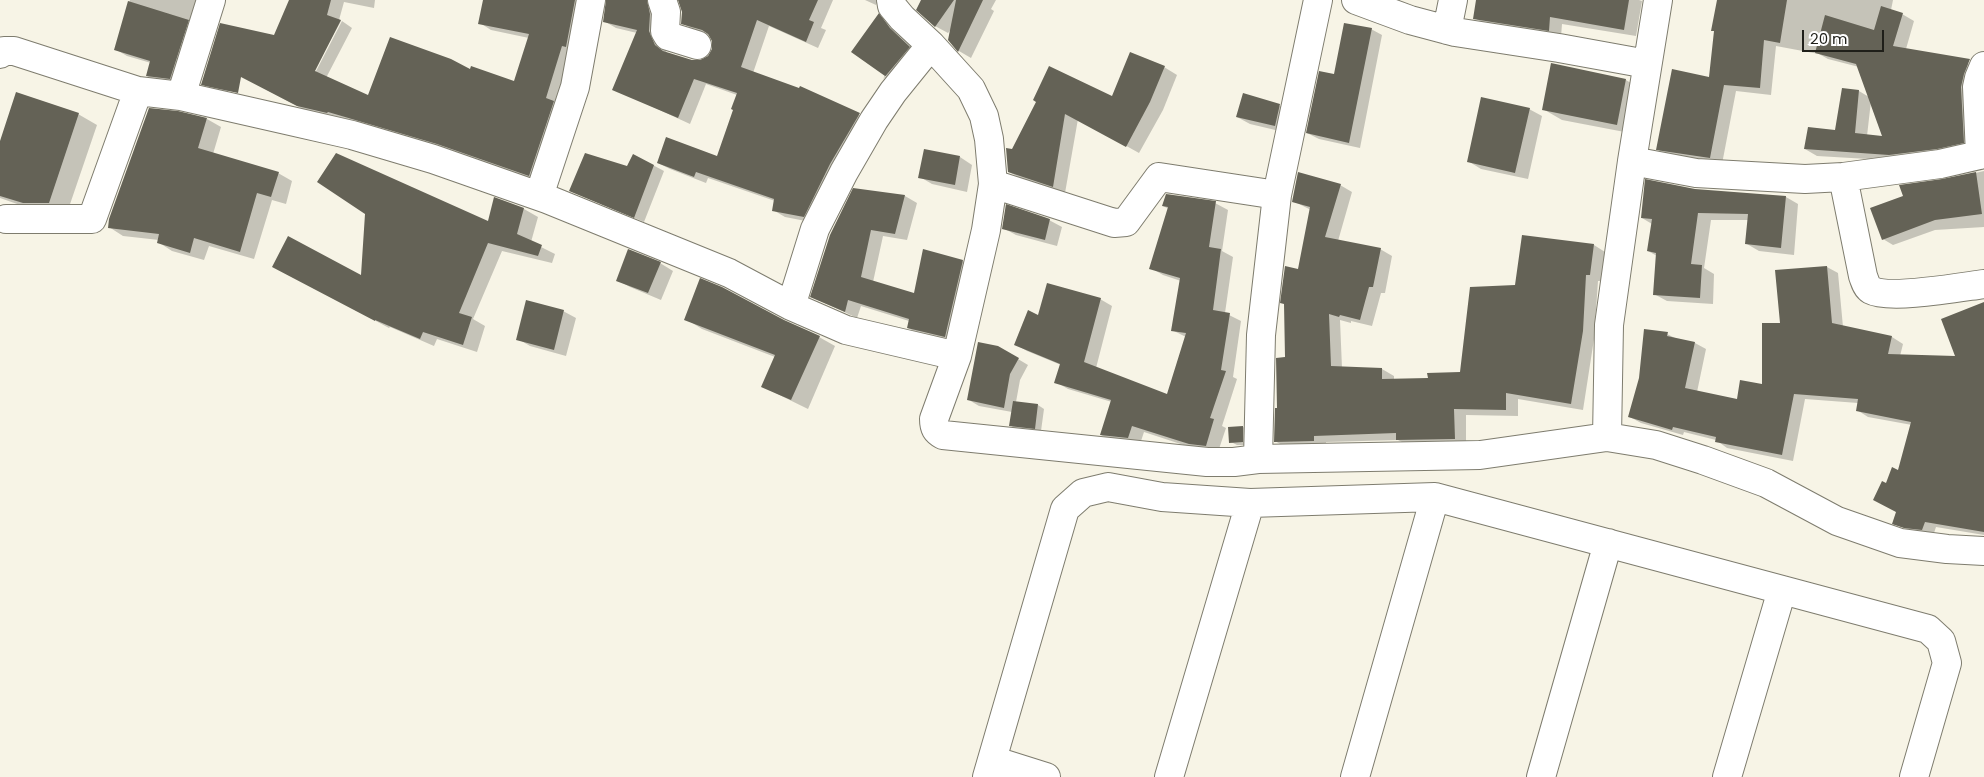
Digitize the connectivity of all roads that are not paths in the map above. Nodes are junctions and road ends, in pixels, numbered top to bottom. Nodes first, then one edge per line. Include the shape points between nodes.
1 (211, 0) edge
2 (591, 0) edge
3 (662, 0) edge
4 (891, 0) edge
5 (1318, 0) edge
6 (1356, 0) edge
7 (1453, 0) edge
8 (1658, 0) edge
9 (1448, 30) junction
10 (698, 45) dead end
11 (931, 45) junction
12 (0, 54) edge
13 (1647, 64) junction
14 (1984, 66) edge
15 (138, 91) junction
16 (181, 96) junction
17 (1982, 154) edge
18 (1632, 161) junction
19 (1843, 177) junction
20 (993, 184) junction
21 (1277, 195) junction
22 (539, 196) junction
23 (6, 219) dead end
24 (1984, 284) edge
25 (790, 306) junction
26 (957, 356) junction
27 (1607, 437) junction
28 (1258, 458) junction
29 (1436, 497) junction
30 (1250, 503) junction
31 (1608, 543) junction
32 (1984, 551) edge
33 (1782, 590) junction
34 (989, 768) edge
35 (1046, 777) edge
36 (1169, 777) edge
37 (1356, 777) edge
38 (1541, 777) edge
39 (1727, 777) edge
40 (1914, 777) edge

1 - 16 street
2 - 22 street via 575,87
3 - 10 street via 668,36
4 - 11 street via 902,18
5 - 21 street
6 - 9 street
7 - 9 street
8 - 13 street
9 - 13 street
11 - 20 street via 971,89 984,116
11 - 25 street via 884,106 844,172 815,229
12 - 15 street via 14,51
13 - 18 street
14 - 17 street via 1977,87
15 - 16 street
15 - 23 street via 92,219
16 - 22 street via 352,135
17 - 19 street via 1940,164
18 - 19 street via 1706,174 1805,179
18 - 27 street via 1609,325
19 - 24 street via 1863,276 1872,290 1892,294
20 - 21 street via 1114,223 1126,222 1159,177
20 - 26 street via 986,230
21 - 28 street via 1261,335
22 - 25 street via 729,273
25 - 26 street via 846,330
26 - 28 street via 934,419 934,427 943,436 1207,462
27 - 28 street via 1480,455
27 - 32 street via 1656,445 1712,463 1766,483 1836,520 1900,543
29 - 30 street
29 - 31 street
29 - 37 street
30 - 34 street via 1162,496 1108,487 1083,493 1065,509
30 - 36 street
31 - 33 street
31 - 38 street
33 - 39 street
33 - 40 street via 1928,629 1941,641 1947,663
34 - 35 street

